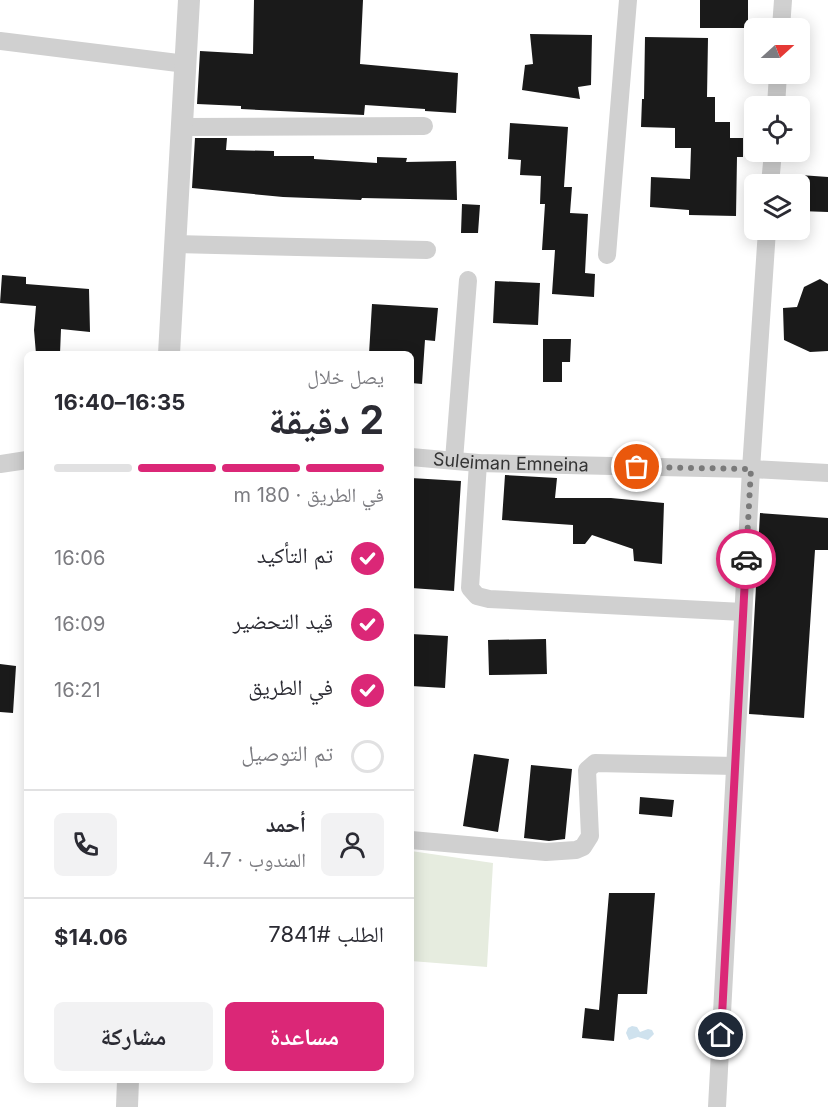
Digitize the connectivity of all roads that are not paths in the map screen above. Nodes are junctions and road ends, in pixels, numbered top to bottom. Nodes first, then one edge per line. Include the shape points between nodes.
1 (189, 0) edge
2 (628, 0) edge
3 (783, 0) edge
4 (782, 18) edge
5 (0, 41) edge
6 (186, 64) junction
7 (424, 126) dead end
8 (182, 127) junction
9 (766, 240) edge
10 (175, 244) junction
11 (428, 250) dead end
12 (607, 255) dead end
13 (468, 280) dead end
14 (169, 351) edge
15 (414, 458) edge
16 (24, 460) edge
17 (454, 460) junction
18 (0, 464) edge
19 (478, 464) junction
20 (751, 469) junction
21 (828, 473) edge
22 (743, 612) junction
23 (735, 766) junction
24 (414, 840) edge
25 (128, 1083) edge
26 (127, 1107) edge
27 (717, 1107) edge

1 - 6 street
2 - 12 street
3 - 4 street
5 - 6 street
6 - 8 street
7 - 8 street
8 - 10 street
9 - 20 street
10 - 11 street
10 - 14 street
13 - 17 street
15 - 17 street, Suleiman Emneina
16 - 18 street
17 - 19 street, Suleiman Emneina
19 - 20 street, Suleiman Emneina
19 - 22 street via 470,588 477,596
20 - 21 street, Suleiman Emneina
20 - 22 street
22 - 23 street
23 - 24 street via 595,763 587,770 590,836 576,850 546,852
23 - 27 street
25 - 26 street

